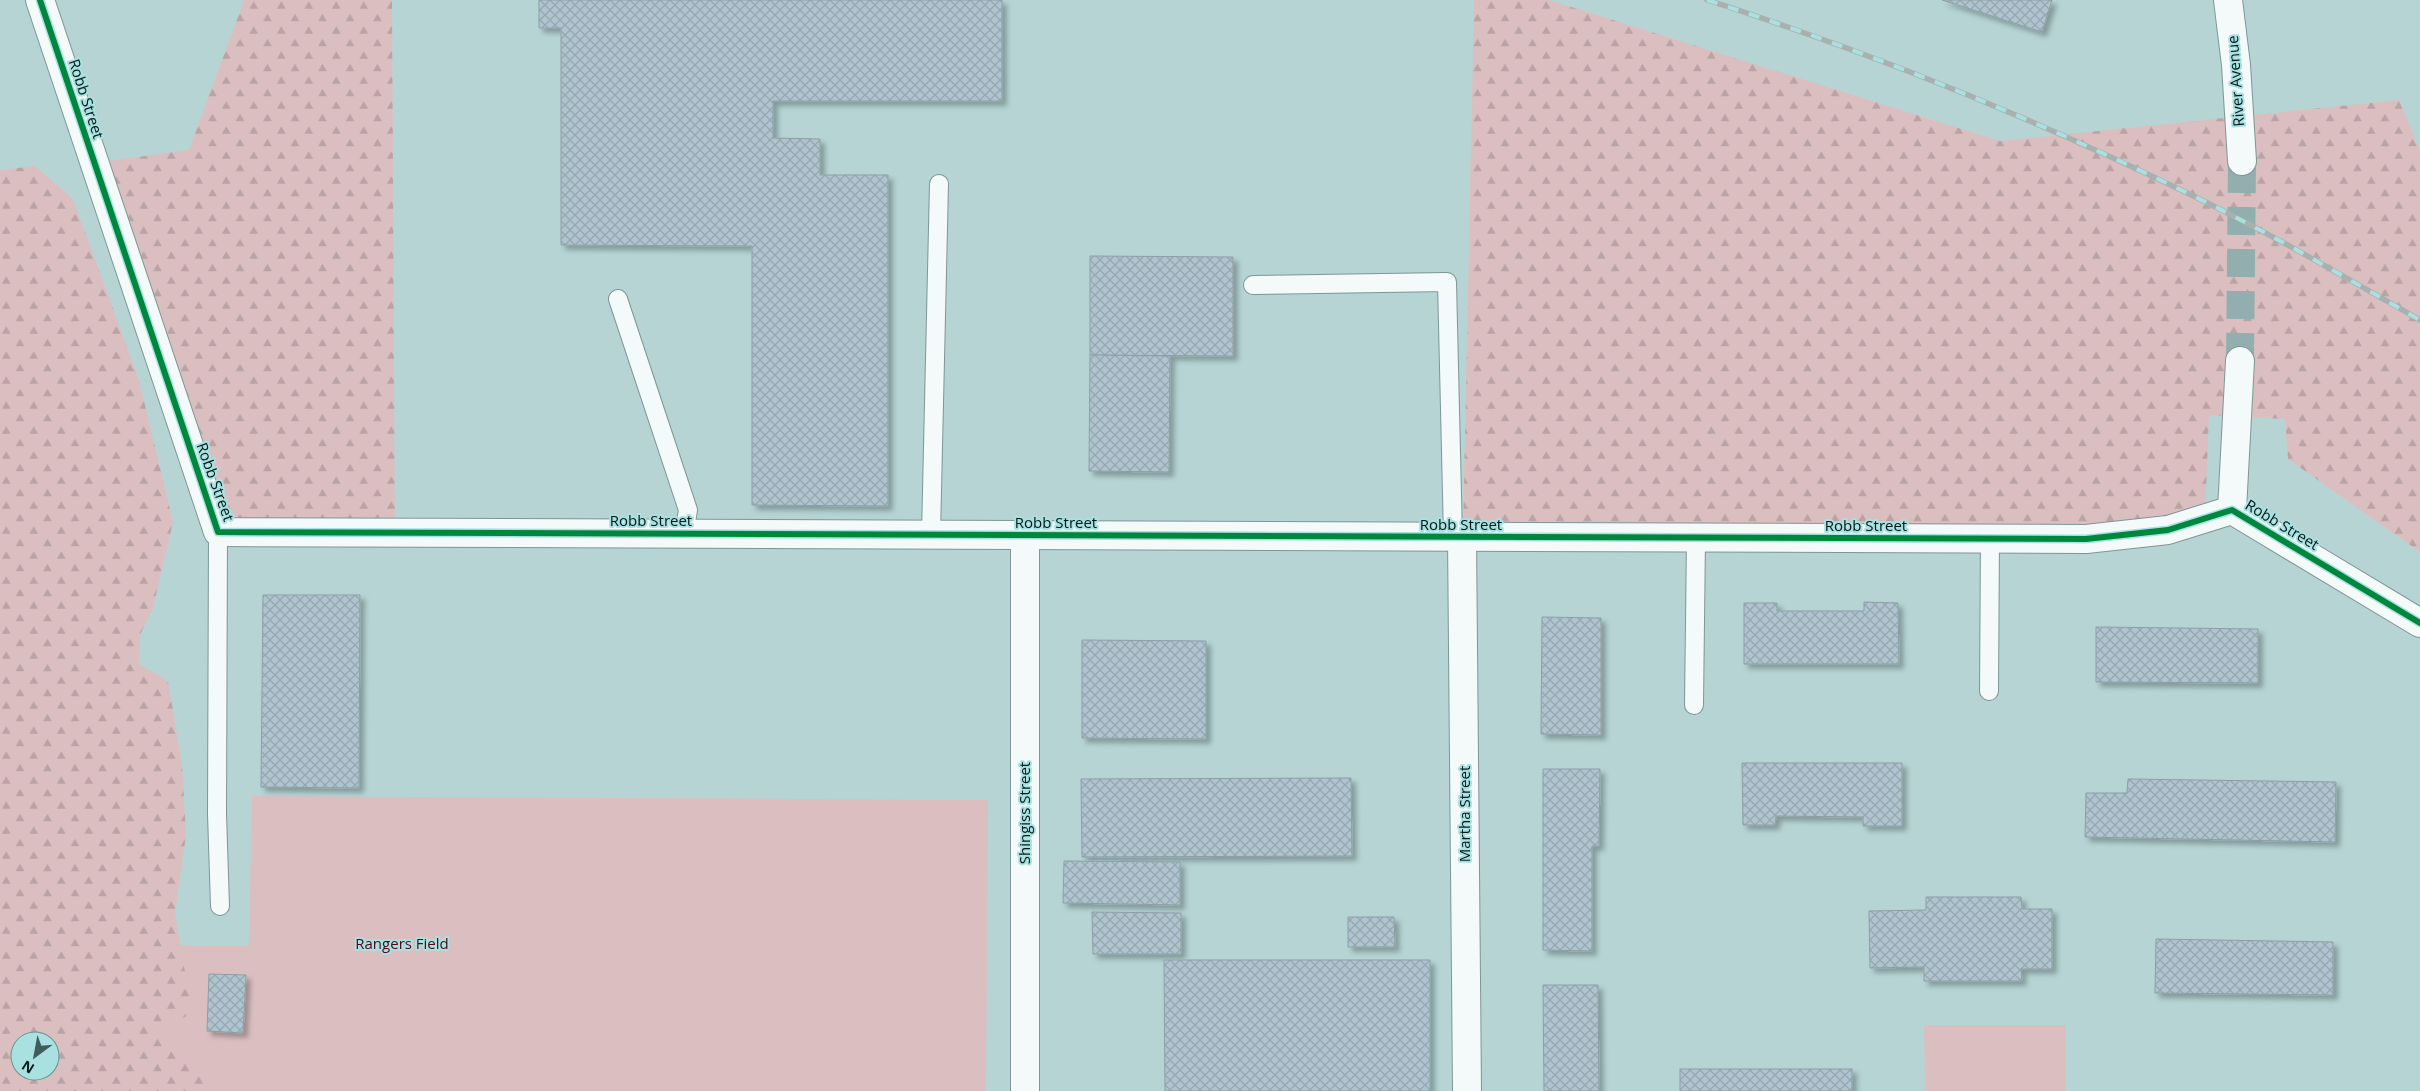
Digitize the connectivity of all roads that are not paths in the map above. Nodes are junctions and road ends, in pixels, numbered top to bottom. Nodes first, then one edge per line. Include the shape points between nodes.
1 (40, 0) edge
2 (2228, 0) edge
3 (2242, 161) tunnel mouth
4 (939, 184) dead end
5 (1252, 285) dead end
6 (618, 299) dead end
7 (2240, 361) tunnel mouth
8 (2232, 510) junction
9 (218, 532) junction
10 (684, 534) junction
11 (932, 535) junction
12 (1025, 536) junction
13 (1458, 537) junction
14 (1696, 538) junction
15 (1990, 539) junction
16 (2420, 623) edge
17 (1989, 691) dead end
18 (1694, 705) dead end
19 (220, 906) dead end
20 (1025, 1091) edge
21 (1467, 1091) edge

1 - 9 street, Robb Street
2 - 3 street, River Avenue
4 - 11 lane
5 - 13 lane via 1447,282
6 - 10 lane via 688,510
7 - 8 street
8 - 15 street, Robb Street via 2159,531 2086,539
8 - 16 street, Robb Street
9 - 10 street, Robb Street
9 - 19 lane via 216,814
10 - 11 street, Robb Street
11 - 12 street, Robb Street
12 - 13 street, Robb Street
12 - 20 street, Shingiss Street
13 - 14 street, Robb Street
13 - 21 street, Martha Street
14 - 15 street, Robb Street
14 - 18 lane
15 - 17 lane

